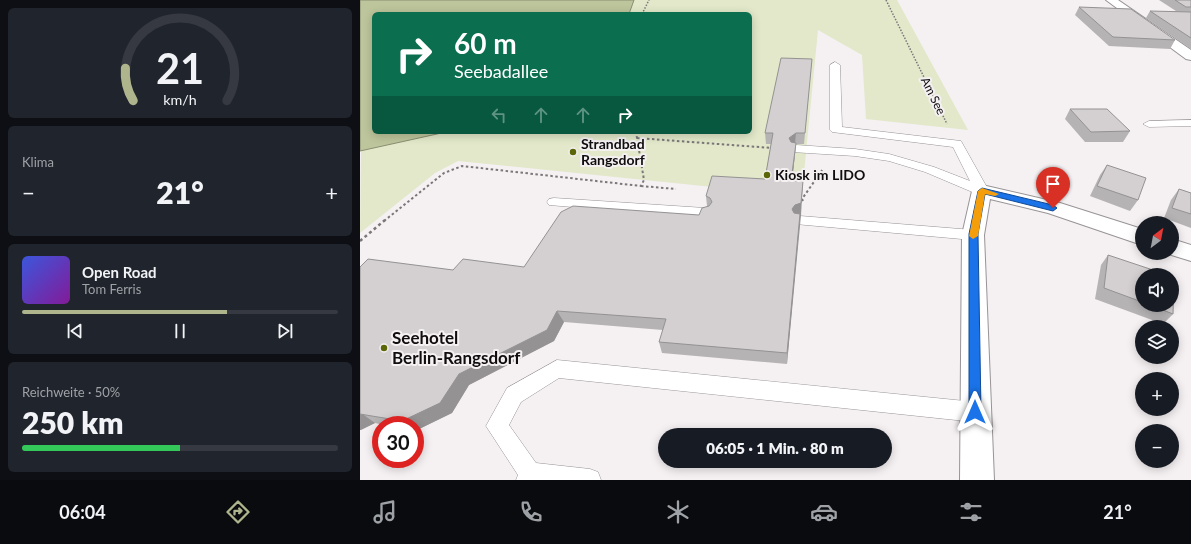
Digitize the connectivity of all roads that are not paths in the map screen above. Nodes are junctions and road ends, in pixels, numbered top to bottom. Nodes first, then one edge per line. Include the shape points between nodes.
1 (1111, 0) edge
2 (1191, 56) edge
3 (835, 65) dead end
4 (1149, 124) dead end
5 (1191, 124) edge
6 (836, 130) junction
7 (796, 149) edge
8 (836, 152) junction
9 (982, 191) junction
10 (554, 202) dead end
11 (705, 214) edge
12 (800, 221) edge
13 (973, 234) junction
14 (1135, 235) edge
15 (1179, 250) edge
16 (1191, 254) edge
17 (975, 412) junction
18 (528, 477) edge
19 (590, 480) edge
20 (977, 480) edge

1 - 2 street
3 - 6 lane
4 - 5 lane
6 - 8 lane
6 - 9 lane via 958,144
7 - 8 lane
8 - 9 lane via 874,155 910,162 948,175
9 - 13 street
9 - 14 street via 1053,208
10 - 11 lane
12 - 13 lane
13 - 17 street
15 - 16 street
17 - 18 lane via 557,369 514,395 497,426
17 - 20 street
18 - 19 lane

